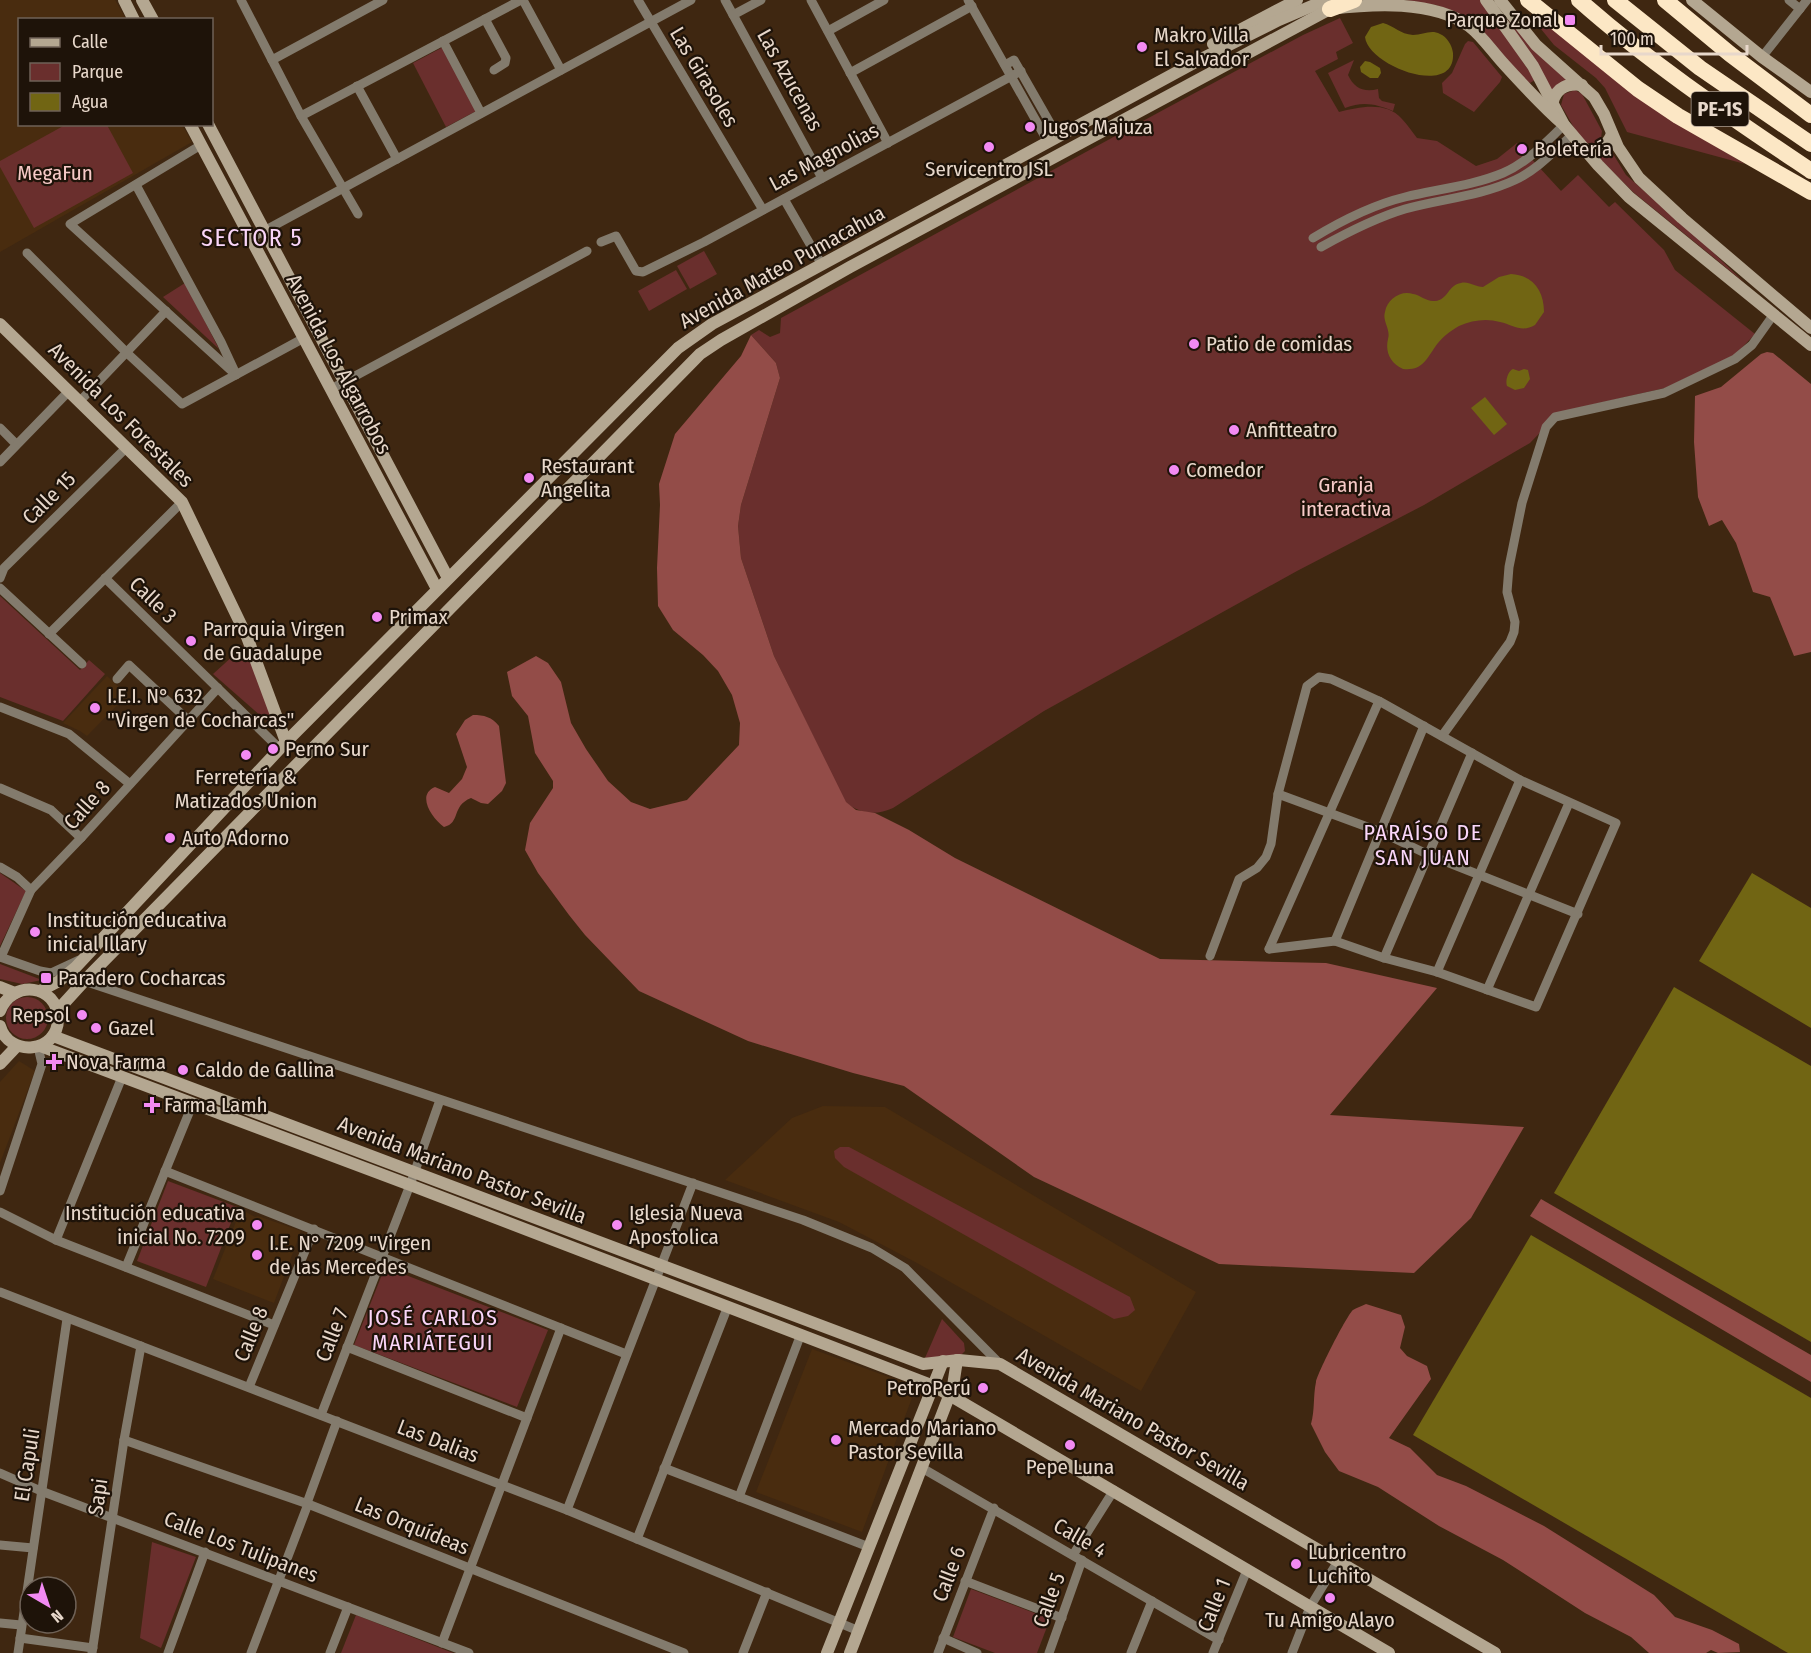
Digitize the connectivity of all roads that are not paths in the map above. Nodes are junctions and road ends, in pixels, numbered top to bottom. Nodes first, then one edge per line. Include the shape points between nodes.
1 (124, 0) edge
2 (241, 0) edge
3 (383, 0) edge
4 (522, 0) edge
5 (638, 0) edge
6 (691, 0) edge
7 (725, 0) edge
8 (762, 0) edge
9 (812, 0) edge
10 (884, 0) edge
11 (1297, 0) edge
12 (1354, 0) edge
13 (1486, 0) edge
14 (1500, 0) edge
15 (1528, 0) edge
16 (1579, 0) edge
17 (1615, 0) edge
18 (1665, 0) edge
19 (1692, 0) edge
20 (1789, 0) edge
21 (1807, 0) edge
22 (145, 1) edge
23 (970, 3) edge
24 (1328, 4) edge
25 (1800, 9) junction
26 (733, 15) junction
27 (133, 18) edge
28 (152, 18) edge
29 (485, 19) junction
30 (650, 22) junction
31 (828, 31) junction
32 (443, 41) junction
33 (1762, 57) junction
34 (272, 60) junction
35 (494, 70) dead end
36 (561, 70) junction
37 (850, 73) junction
38 (1016, 74) junction
39 (1582, 85) junction
40 (357, 86) junction
41 (1811, 92) edge
42 (1553, 101) junction
43 (1119, 103) junction
44 (481, 113) junction
45 (1811, 115) edge
46 (301, 116) junction
47 (191, 126) edge
48 (209, 126) edge
49 (1568, 130) junction
50 (1612, 134) junction
51 (1053, 139) junction
52 (888, 143) junction
53 (1811, 144) edge
54 (201, 145) junction
55 (1585, 151) junction
56 (397, 159) junction
57 (1811, 171) edge
58 (822, 178) junction
59 (136, 184) junction
60 (343, 188) junction
61 (1811, 192) edge
62 (784, 199) junction
63 (763, 210) junction
64 (358, 214) dead end
65 (264, 231) junction
66 (251, 238) junction
67 (1312, 238) dead end
68 (601, 242) dead end
69 (1321, 247) dead end
70 (587, 251) dead end
71 (27, 253) dead end
72 (822, 265) junction
73 (166, 311) junction
74 (1774, 314) junction
75 (0, 324) edge
76 (1811, 328) edge
77 (304, 338) junction
78 (1811, 345) edge
79 (127, 353) junction
80 (236, 375) junction
81 (344, 382) junction
82 (331, 389) junction
83 (69, 391) junction
84 (80, 401) junction
85 (0, 428) edge
86 (16, 444) junction
87 (127, 447) junction
88 (0, 462) edge
89 (182, 502) junction
90 (0, 578) edge
91 (105, 578) junction
92 (448, 578) junction
93 (0, 588) edge
94 (437, 589) junction
95 (49, 634) junction
96 (82, 664) dead end
97 (117, 679) dead end
98 (218, 688) junction
99 (1379, 701) junction
100 (0, 707) edge
101 (188, 720) junction
102 (1424, 726) junction
103 (1442, 736) junction
104 (283, 745) junction
105 (1472, 753) junction
106 (1520, 780) junction
107 (130, 784) junction
108 (0, 788) edge
109 (1278, 794) junction
110 (1569, 803) junction
111 (1330, 813) junction
112 (1381, 832) junction
113 (81, 838) junction
114 (1429, 855) junction
115 (0, 867) edge
116 (1479, 874) junction
117 (31, 890) junction
118 (1528, 894) junction
119 (1578, 914) junction
120 (1335, 941) junction
121 (87, 956) junction
122 (1210, 956) dead end
123 (1, 957) edge
124 (1384, 958) junction
125 (1437, 972) junction
126 (84, 981) junction
127 (0, 987) edge
128 (1487, 990) junction
129 (40, 991) junction
130 (15, 993) junction
131 (0, 1011) edge
132 (57, 1011) junction
133 (53, 1036) junction
134 (4, 1038) edge
135 (39, 1046) junction
136 (0, 1064) edge
137 (122, 1077) junction
138 (440, 1100) junction
139 (193, 1103) junction
140 (165, 1171) junction
141 (414, 1172) junction
142 (693, 1183) junction
143 (410, 1185) junction
144 (0, 1191) edge
145 (0, 1212) edge
146 (314, 1229) junction
147 (56, 1240) junction
148 (382, 1257) junction
149 (126, 1267) junction
150 (658, 1273) junction
151 (0, 1292) edge
152 (728, 1306) junction
153 (67, 1319) junction
154 (274, 1325) junction
155 (561, 1328) junction
156 (801, 1334) junction
157 (141, 1346) junction
158 (347, 1347) junction
159 (626, 1354) junction
160 (957, 1360) junction
161 (943, 1361) junction
162 (1000, 1364) junction
163 (934, 1386) junction
164 (249, 1387) junction
165 (950, 1395) junction
166 (923, 1412) junction
167 (321, 1415) junction
168 (527, 1418) junction
169 (941, 1418) junction
170 (337, 1421) junction
171 (124, 1440) junction
172 (664, 1468) junction
173 (922, 1468) junction
174 (0, 1473) edge
175 (502, 1485) junction
176 (1114, 1490) junction
177 (41, 1491) junction
178 (739, 1497) junction
179 (308, 1504) junction
180 (994, 1509) junction
181 (567, 1510) junction
182 (114, 1518) junction
183 (637, 1539) junction
184 (0, 1545) edge
185 (869, 1547) junction
186 (33, 1548) junction
187 (205, 1552) junction
188 (1073, 1555) junction
189 (1082, 1560) junction
190 (1338, 1561) junction
191 (470, 1569) junction
192 (1247, 1570) junction
193 (29, 1575) edge
194 (279, 1580) junction
195 (965, 1581) junction
196 (767, 1592) junction
197 (1152, 1601) junction
198 (348, 1607) junction
199 (1310, 1607) junction
200 (1062, 1618) junction
201 (0, 1623) edge
202 (839, 1623) junction
203 (18, 1625) edge
204 (859, 1631) junction
205 (20, 1635) edge
206 (20, 1638) junction
207 (943, 1638) junction
208 (1219, 1640) junction
209 (442, 1643) junction
210 (93, 1651) edge
211 (18, 1653) edge
212 (168, 1653) edge
213 (251, 1653) edge
214 (330, 1653) edge
215 (469, 1653) edge
216 (684, 1653) edge
217 (743, 1653) edge
218 (827, 1653) edge
219 (850, 1653) edge
220 (938, 1653) edge
221 (977, 1653) edge
222 (1049, 1653) edge
223 (1131, 1653) edge
224 (1213, 1653) edge
225 (1292, 1653) edge
226 (1389, 1653) edge
227 (1496, 1653) edge

1 - 27 main road
2 - 34 street
3 - 34 street
4 - 29 street
4 - 36 street
5 - 30 street, Las Girasoles
6 - 30 street
7 - 26 street, Las Azucenas
8 - 26 street
9 - 31 street
10 - 31 street
11 - 43 main road via 1144,81
12 - 24 highway
13 - 42 main road
14 - 39 main road via 1530,39
15 - 61 highway via 1638,89
16 - 57 highway, PE-1S via 1666,72
17 - 53 highway, PE-1S via 1700,68
18 - 45 highway
19 - 33 main road
20 - 25 street
21 - 25 street
22 - 28 main road
23 - 37 street
23 - 38 street
24 - 43 main road, Avenida Mateo Pumacahua via 1279,20
24 - 49 main road via 1417,6 1451,16 1468,25
24 - 126 main road, Avenida Mateo Pumacahua via 700,354
25 - 33 street
26 - 58 street, Las Azucenas
29 - 32 street
29 - 35 street via 506,58
30 - 36 street
30 - 63 street, Las Girasoles
31 - 37 street
32 - 40 street
32 - 44 street
33 - 41 main road
34 - 46 street
36 - 44 street
37 - 52 street
38 - 51 street
38 - 52 street, Las Magnolias
39 - 42 main road via 1561,88
39 - 50 main road via 1599,104
40 - 46 street
40 - 56 street
42 - 49 main road
43 - 51 main road, Avenida Mateo Pumacahua
44 - 56 street
46 - 60 street
47 - 54 main road, Avenida Los Algarrobos
48 - 65 main road, Avenida Los Algarrobos
49 - 55 main road
49 - 67 street via 1504,172 1387,203
49 - 69 street via 1533,170 1514,181 1403,210
50 - 55 main road via 1602,147
50 - 76 main road via 1639,178
51 - 72 main road, Avenida Mateo Pumacahua
52 - 58 street, Las Magnolias
54 - 59 street
54 - 66 main road, Avenida Los Algarrobos
55 - 74 main road via 1629,197
56 - 60 street
58 - 62 street, Las Magnolias
59 - 73 street via 70,224
59 - 80 street
60 - 64 street
60 - 65 street
62 - 63 street, Las Magnolias
62 - 72 street
63 - 68 street, Las Magnolias via 643,272 636,271 616,236
65 - 66 street
65 - 81 main road, Avenida Los Algarrobos
66 - 77 main road, Avenida Los Algarrobos
70 - 81 street
71 - 79 street
72 - 92 main road, Avenida Mateo Pumacahua via 712,324 678,348
73 - 79 street
73 - 80 street
74 - 78 main road
74 - 103 street via 1735,359 1664,393 1555,417 1545,427 1522,502 1509,567 1507,592 1514,632
75 - 83 main road, Avenida Los Forestales
77 - 80 street
77 - 82 main road, Avenida Los Algarrobos
79 - 80 street via 182,404
79 - 84 street
81 - 82 street
81 - 92 main road, Avenida Los Algarrobos
82 - 94 main road, Avenida Los Algarrobos
83 - 84 main road, Avenida Los Forestales
83 - 86 street
84 - 87 main road, Avenida Los Forestales
85 - 86 street
86 - 88 street
87 - 89 main road, Avenida Los Forestales
87 - 90 street, Calle 15 via 4,568
89 - 91 street
89 - 104 main road, Avenida Los Forestales via 247,637
91 - 95 street
91 - 98 street, Calle 3
92 - 94 main road, Avenida Mateo Pumacahua
93 - 95 street
94 - 104 main road, Avenida Mateo Pumacahua
95 - 96 street
97 - 101 street via 129,665
98 - 101 street, Calle 8
98 - 104 street, Calle 3
99 - 102 street
99 - 109 street via 1330,679 1319,677 1312,681 1307,686
99 - 111 street
100 - 107 street via 69,734
101 - 107 street, Calle 8
102 - 103 street
102 - 112 street
103 - 105 street
104 - 121 main road, Avenida Mateo Pumacahua
105 - 106 street
105 - 114 street
106 - 110 street
106 - 116 street
107 - 113 street, Calle 8
108 - 113 street via 51,810
109 - 111 street
109 - 122 street via 1266,857 1239,879
110 - 118 street
110 - 119 street via 1616,823
111 - 112 street
111 - 120 street via 1269,949
112 - 114 street
112 - 120 street
113 - 117 street, Calle 8
114 - 116 street
114 - 124 street
115 - 117 street
116 - 118 street
116 - 125 street
117 - 123 street, Calle 8
118 - 119 street
118 - 128 street
119 - 128 street via 1536,1007
120 - 124 street
121 - 123 street via 51,973
121 - 129 main road, Avenida Mateo Pumacahua via 68,974
124 - 125 street
125 - 128 street
126 - 132 main road, Avenida Mateo Pumacahua
126 - 138 street
127 - 130 main road
129 - 130 main road
129 - 132 main road
130 - 131 main road
132 - 133 main road
133 - 135 main road
133 - 141 main road, Avenida Mariano Pastor Sevilla
134 - 135 main road, Avenida Mariano Pastor Sevilla via 24,1048
134 - 136 main road
135 - 137 main road, Avenida Mariano Pastor Sevilla
135 - 144 street via 42,1064
137 - 139 main road, Avenida Mariano Pastor Sevilla
137 - 147 street
138 - 141 street, Calle 7
138 - 142 street
139 - 140 street
139 - 143 main road, Avenida Mariano Pastor Sevilla
140 - 146 street
140 - 149 street
141 - 143 street, Calle 7
141 - 150 main road, Avenida Mariano Pastor Sevilla
142 - 150 street
142 - 162 street via 872,1248 905,1268
143 - 148 street, Calle 7
143 - 150 main road, Avenida Mariano Pastor Sevilla
145 - 147 street
146 - 148 street
146 - 154 street, Calle 8
147 - 149 street
148 - 155 street
148 - 158 street, Calle 7
149 - 154 street
150 - 152 main road, Avenida Mariano Pastor Sevilla
150 - 159 street
150 - 161 main road, Avenida Mariano Pastor Sevilla via 923,1364
151 - 153 street, Las Dalias
152 - 156 main road, Avenida Mariano Pastor Sevilla
152 - 172 street
153 - 157 street, Las Dalias
153 - 177 street, El Capuli
154 - 164 street, Calle 8
155 - 159 street
155 - 168 street
156 - 163 main road, Avenida Mariano Pastor Sevilla
156 - 178 street
157 - 164 street, Las Dalias
157 - 171 street, Sapi
158 - 167 street, Calle 7
158 - 168 street
159 - 181 street
160 - 161 main road, Avenida Mariano Pastor Sevilla
160 - 162 main road, Avenida Mariano Pastor Sevilla
160 - 165 main road
161 - 163 main road
162 - 190 main road, Avenida Mariano Pastor Sevilla
163 - 165 main road, Avenida Mariano Pastor Sevilla
163 - 166 main road
164 - 167 street, Las Dalias
165 - 169 main road
165 - 176 main road, Avenida Mariano Pastor Sevilla
166 - 169 main road
166 - 185 main road
167 - 170 street, Las Dalias
168 - 175 street
169 - 173 main road
170 - 175 street, Las Dalias
170 - 179 street
171 - 179 street, Las Orquídeas
171 - 182 street, Sapi
172 - 178 street
172 - 183 street
173 - 180 street, Calle 4
173 - 204 main road
174 - 177 street, Calle Los Tulipanes
175 - 181 street, Las Dalias
175 - 191 street
176 - 188 street
176 - 192 main road, Avenida Mariano Pastor Sevilla
177 - 182 street, Calle Los Tulipanes
177 - 186 street, El Capuli
178 - 185 street
179 - 191 street, Las Orquídeas
179 - 194 street
180 - 188 street, Calle 4
180 - 195 street, Calle 6
181 - 183 street, Las Dalias
182 - 187 street, Calle Los Tulipanes
182 - 210 street, Sapi
183 - 196 street, Las Dalias
184 - 186 street
185 - 202 main road
186 - 193 street, El Capuli
187 - 194 street, Calle Los Tulipanes
187 - 212 street
188 - 189 street, Calle 4
189 - 197 street, Calle 4
189 - 200 street, Calle 5
190 - 199 street
190 - 227 main road, Avenida Mariano Pastor Sevilla
191 - 209 street
191 - 216 street, Las Orquídeas
192 - 199 main road, Avenida Mariano Pastor Sevilla
192 - 208 street, Calle 1
194 - 198 street, Calle Los Tulipanes
194 - 213 street
195 - 200 street
195 - 207 street, Calle 6
196 - 202 street, Las Dalias
196 - 217 street
197 - 208 street, Calle 4
197 - 223 street
198 - 209 street, Calle Los Tulipanes
198 - 214 street
199 - 225 street
199 - 226 main road, Avenida Mariano Pastor Sevilla
200 - 222 street, Calle 5
201 - 203 street
202 - 204 street, Las Dalias
202 - 218 main road
204 - 219 main road
205 - 206 street, El Capuli
206 - 210 street
206 - 211 street, El Capuli
207 - 220 street, Calle 6
207 - 221 street
208 - 224 street, Calle 1
209 - 215 street, Calle Los Tulipanes

